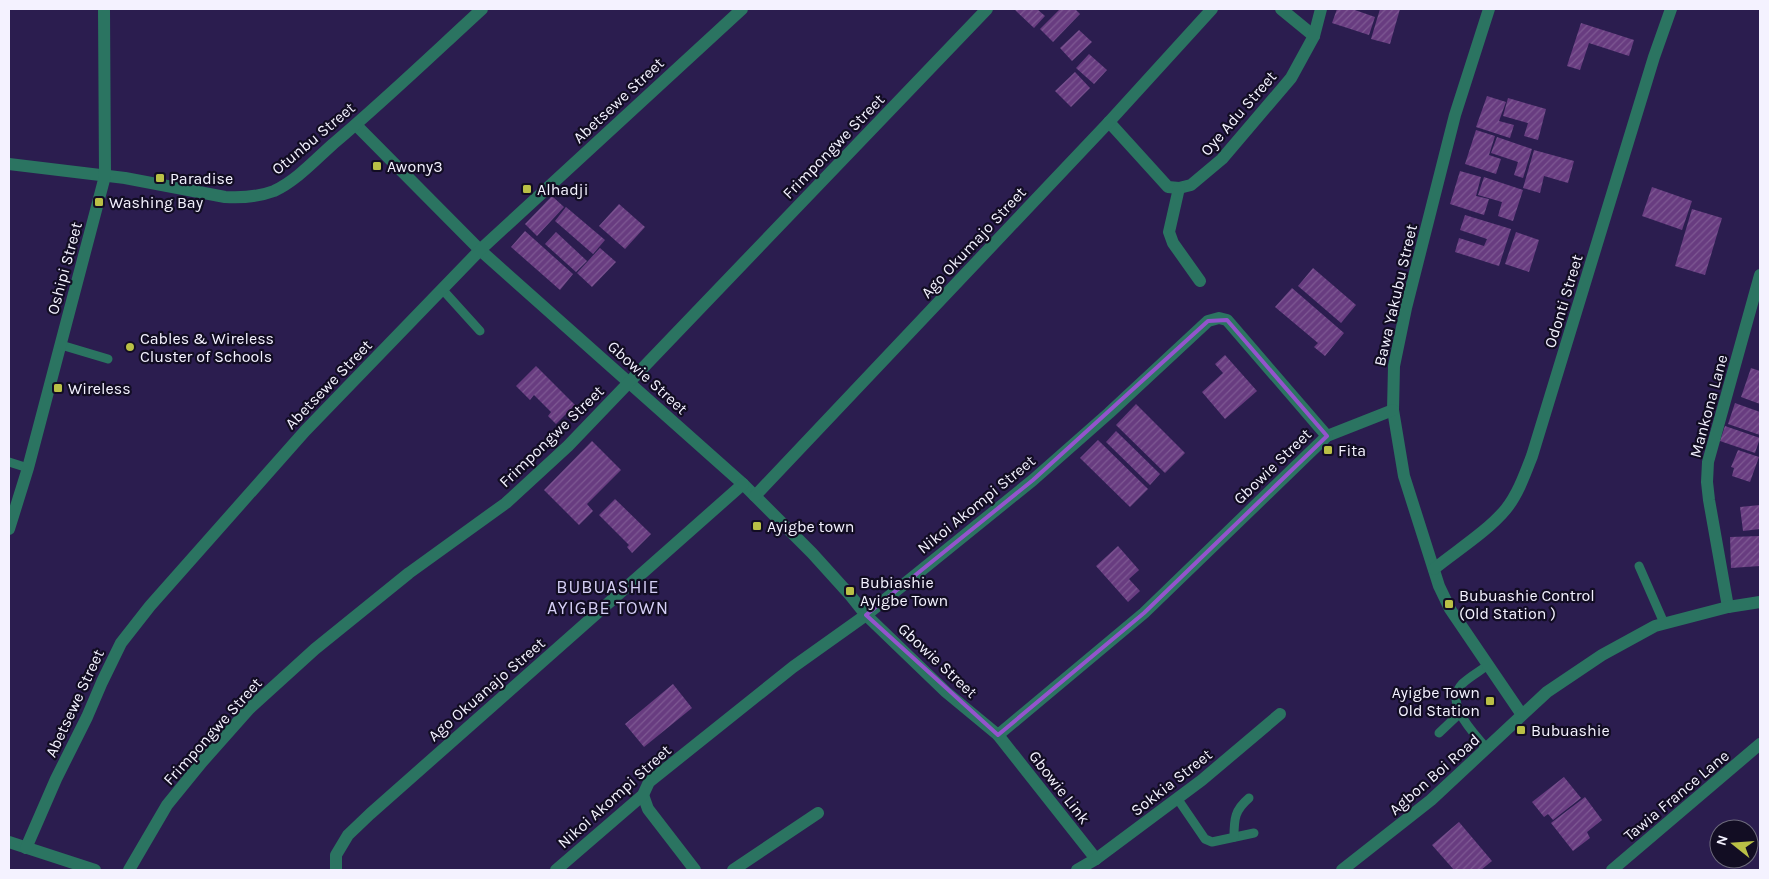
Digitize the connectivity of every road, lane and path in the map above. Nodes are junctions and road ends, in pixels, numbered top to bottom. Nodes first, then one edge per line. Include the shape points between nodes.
1 (104, 9) edge
2 (482, 9) edge
3 (742, 9) edge
4 (987, 9) edge
5 (1212, 9) edge
6 (1281, 9) edge
7 (1322, 9) edge
8 (1489, 9) edge
9 (1671, 9) edge
10 (1314, 36) junction
11 (1110, 122) junction
12 (356, 125) junction
13 (9, 164) edge
14 (106, 176) junction
15 (1179, 188) junction
16 (480, 250) junction
17 (1760, 276) edge
18 (1200, 281) dead end
19 (442, 289) junction
20 (480, 331) dead end
21 (61, 345) junction
22 (108, 359) dead end
23 (629, 382) junction
24 (1393, 410) junction
25 (1327, 436) junction
26 (9, 462) edge
27 (28, 468) junction
28 (742, 484) junction
29 (755, 496) junction
30 (9, 529) edge
31 (1639, 566) dead end
32 (1434, 569) junction
33 (1760, 602) edge
34 (1728, 606) junction
35 (866, 615) junction
36 (1664, 623) junction
37 (1488, 665) junction
38 (1280, 714) dead end
39 (1459, 714) junction
40 (1522, 715) junction
41 (1439, 733) dead end
42 (998, 735) junction
43 (1760, 744) edge
44 (1487, 749) junction
45 (643, 795) junction
46 (1177, 798) junction
47 (1249, 798) dead end
48 (818, 813) dead end
49 (1254, 833) dead end
50 (1234, 837) junction
51 (9, 842) edge
52 (26, 848) junction
53 (1096, 859) junction
54 (95, 870) edge
55 (129, 870) edge
56 (336, 870) edge
57 (556, 870) edge
58 (695, 870) edge
59 (733, 870) edge
60 (1077, 870) edge
61 (1342, 870) edge
62 (1612, 870) edge

1 - 14 street, Oshipi Street
2 - 12 street, Otunbu Street
3 - 16 street, Abetsewe Street
4 - 23 street, Frimpongwe Street
5 - 11 street, Ago Okumajo Street
6 - 10 street
7 - 10 street, Oye Adu Street
8 - 24 street, Bawa Yakubu Street via 1455,115 1406,308 1394,366
9 - 32 street, Odonti Street via 1529,464 1507,507
10 - 15 street, Oye Adu Street via 1290,78 1222,159 1191,185
11 - 15 street via 1168,186
11 - 29 street, Ago Okumajo Street
12 - 14 street, Otunbu Street via 294,178 263,194 225,197
12 - 16 street, Gbowie Street
13 - 14 street, Otunbu Street
14 - 21 street, Oshipi Street
15 - 18 street via 1169,232 1173,243
16 - 19 street, Abetsewe Street
16 - 23 street, Gbowie Street
17 - 34 street, Mankona Lane via 1708,462 1709,500
19 - 20 lane
19 - 52 street, Abetsewe Street via 305,431 121,643
21 - 22 lane
21 - 27 street, Oshipi Street
23 - 28 street, Gbowie Street
23 - 55 street, Frimpongwe Street via 568,446 506,503 409,573 315,648 248,709 167,805
24 - 25 street, Gbowie Street
24 - 32 street, Bawa Yakubu Street via 1404,476
25 - 35 street, Nikoi Akompi Street via 1227,320 1208,321 1040,474
25 - 42 street, Gbowie Street via 1144,612
26 - 27 lane
27 - 30 street, Oshipi Street
28 - 29 street, Gbowie Street
28 - 56 street, Ago Okuanajo Street via 370,814 348,835 336,855
29 - 35 street, Gbowie Street via 812,553
31 - 36 lane
32 - 37 street, Bawa Yakubu Street via 1450,609
33 - 34 street, Agbon Boi Road
34 - 36 street, Agbon Boi Road
35 - 42 street, Gbowie Street via 946,692
35 - 45 street, Nikoi Akompi Street via 793,667 648,782
36 - 40 street, Agbon Boi Road via 1602,655 1548,692
37 - 39 lane via 1462,684 1457,692
37 - 40 street, Bawa Yakubu Street
38 - 46 street, Sokkia Street
39 - 41 lane
39 - 44 lane
40 - 44 street, Agbon Boi Road
42 - 53 street, Gbowie Link
43 - 62 street, Tawia France Lane
44 - 61 street, Agbon Boi Road via 1431,800
45 - 57 street, Nikoi Akompi Street
45 - 58 street via 648,809
46 - 50 lane via 1205,839 1212,842
46 - 53 street, Sokkia Street
47 - 50 lane via 1240,805 1236,814
48 - 59 street
49 - 50 lane
51 - 52 street
52 - 54 street
53 - 60 street, Sokkia Street

